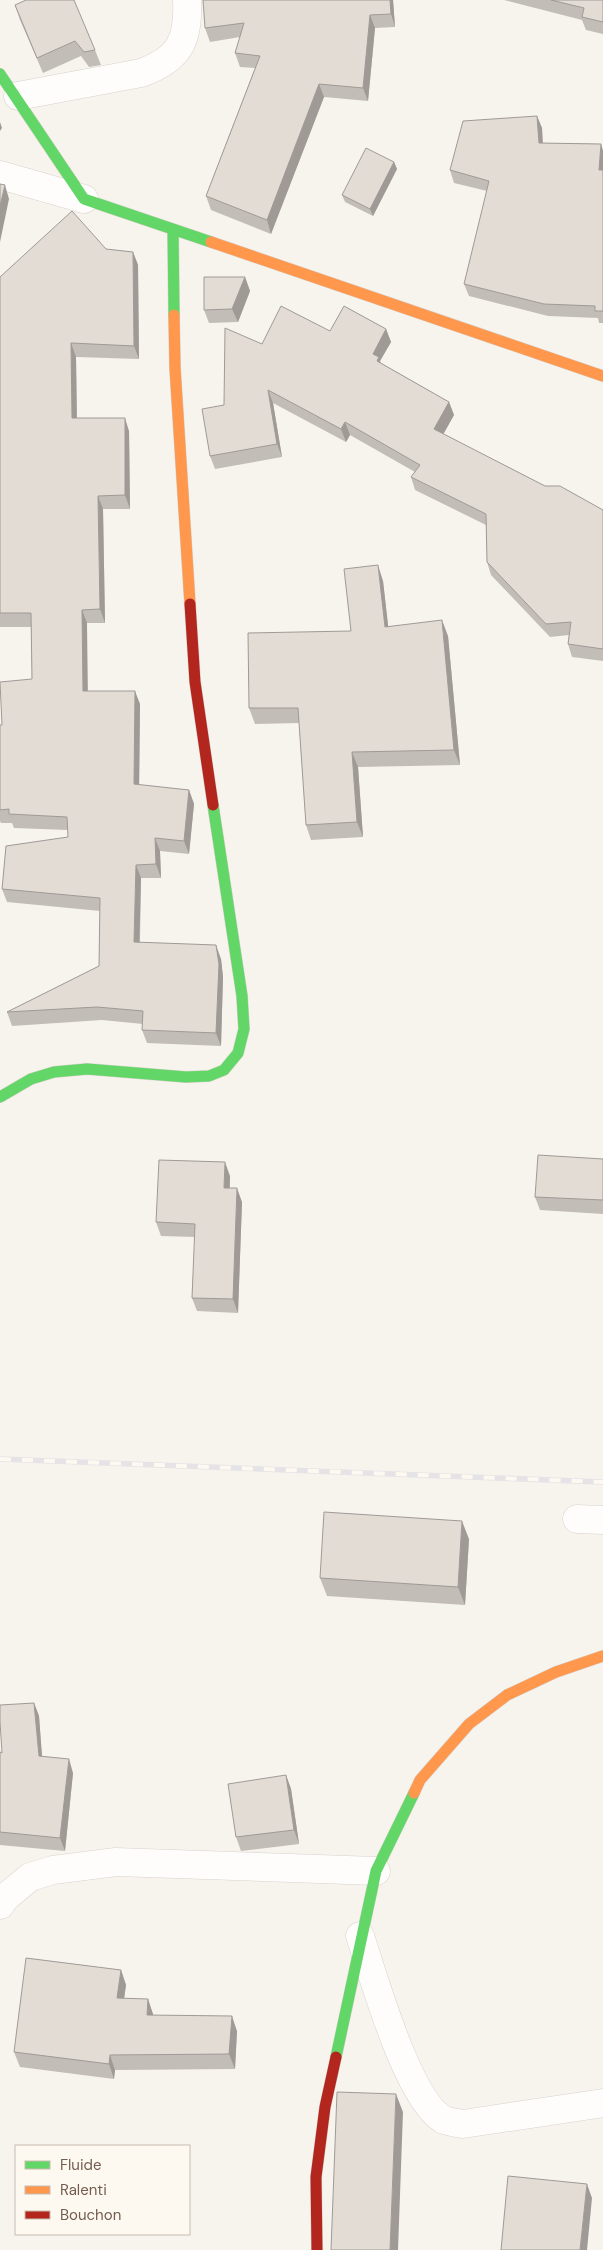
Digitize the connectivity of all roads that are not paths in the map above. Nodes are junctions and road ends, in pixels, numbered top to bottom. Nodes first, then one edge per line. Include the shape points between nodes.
1 (187, 0) edge
2 (0, 74) edge
3 (18, 96) junction
4 (0, 175) edge
5 (84, 199) junction
6 (173, 229) junction
7 (603, 376) edge
8 (0, 1097) edge
9 (603, 1656) edge
10 (376, 1871) junction
11 (0, 1906) edge
12 (360, 1936) junction
13 (603, 2104) edge
14 (317, 2250) edge

1 - 3 street via 185,36 178,50 158,67
2 - 3 street
3 - 5 street
4 - 5 street
5 - 6 street
6 - 7 street
6 - 8 street via 175,368 195,682 242,996 244,1029 238,1053 224,1070 209,1076 186,1078 87,1069 54,1072 31,1079
9 - 10 street via 556,1672 507,1695 469,1724 420,1780
10 - 11 street via 116,1862 53,1870 30,1878
10 - 12 street
12 - 13 street via 387,2017 412,2077 425,2101 444,2119 463,2124
12 - 14 street via 324,2107 316,2177

